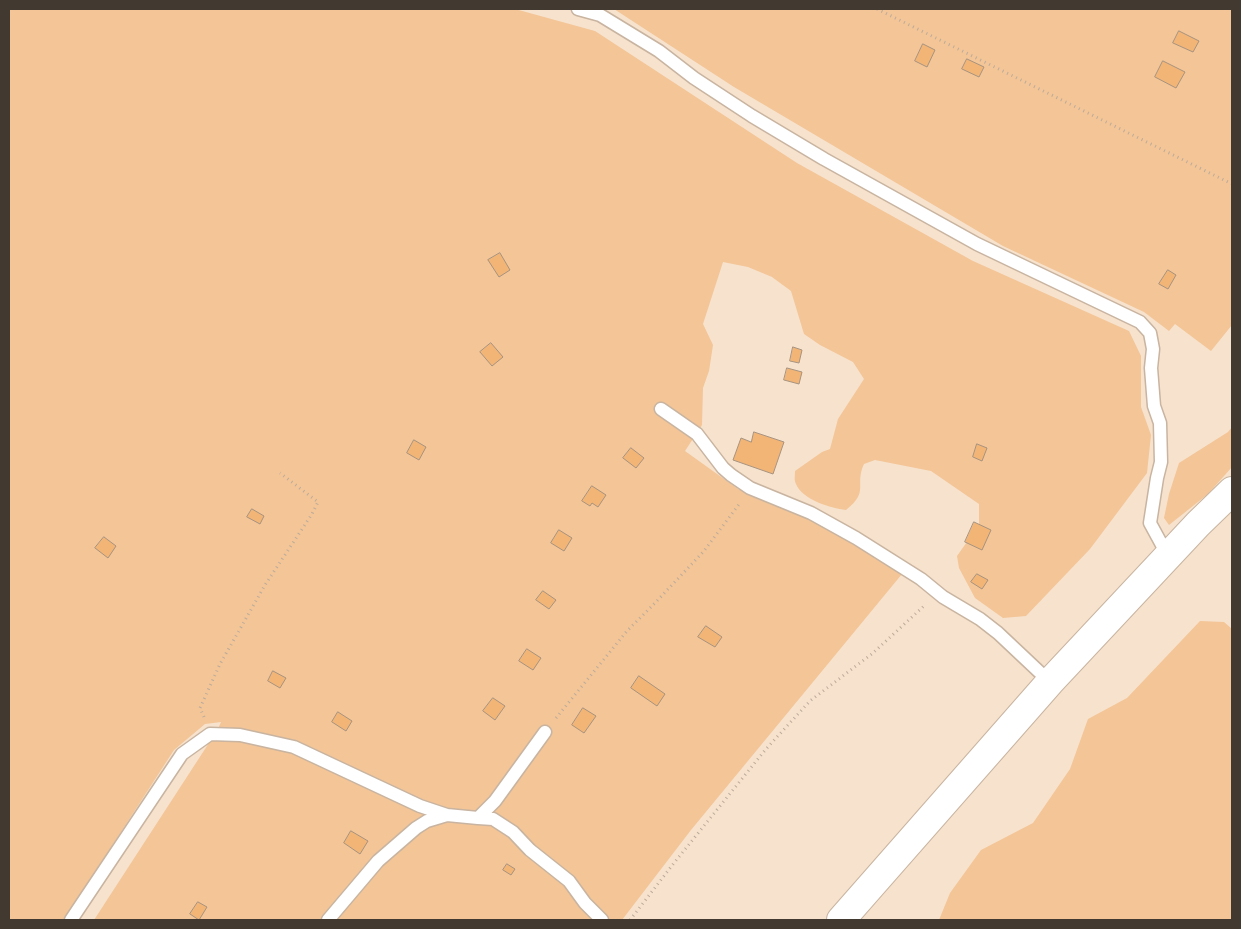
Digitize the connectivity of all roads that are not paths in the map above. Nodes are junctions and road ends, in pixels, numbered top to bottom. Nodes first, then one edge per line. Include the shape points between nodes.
1 (578, 9) edge
2 (661, 409) dead end
3 (1232, 491) edge
4 (1168, 556) junction
5 (1050, 682) junction
6 (545, 732) road end
7 (447, 815) junction
8 (478, 818) junction
9 (70, 920) edge
10 (328, 920) edge
11 (602, 920) edge
12 (841, 920) edge

1 - 4 lane via 600,15 659,51 752,116 976,244 1140,322 1150,333 1153,349 1154,406 1160,422 1162,462 1150,523
2 - 5 lane via 698,434 723,468 750,488 811,513 921,579 998,633
3 - 4 street
4 - 5 street
5 - 12 street
6 - 8 lane via 496,801
7 - 8 lane
7 - 9 lane via 420,806 294,747 240,735 210,734 182,754
7 - 10 lane via 416,828 378,862
8 - 11 lane via 493,819 513,832 569,882

